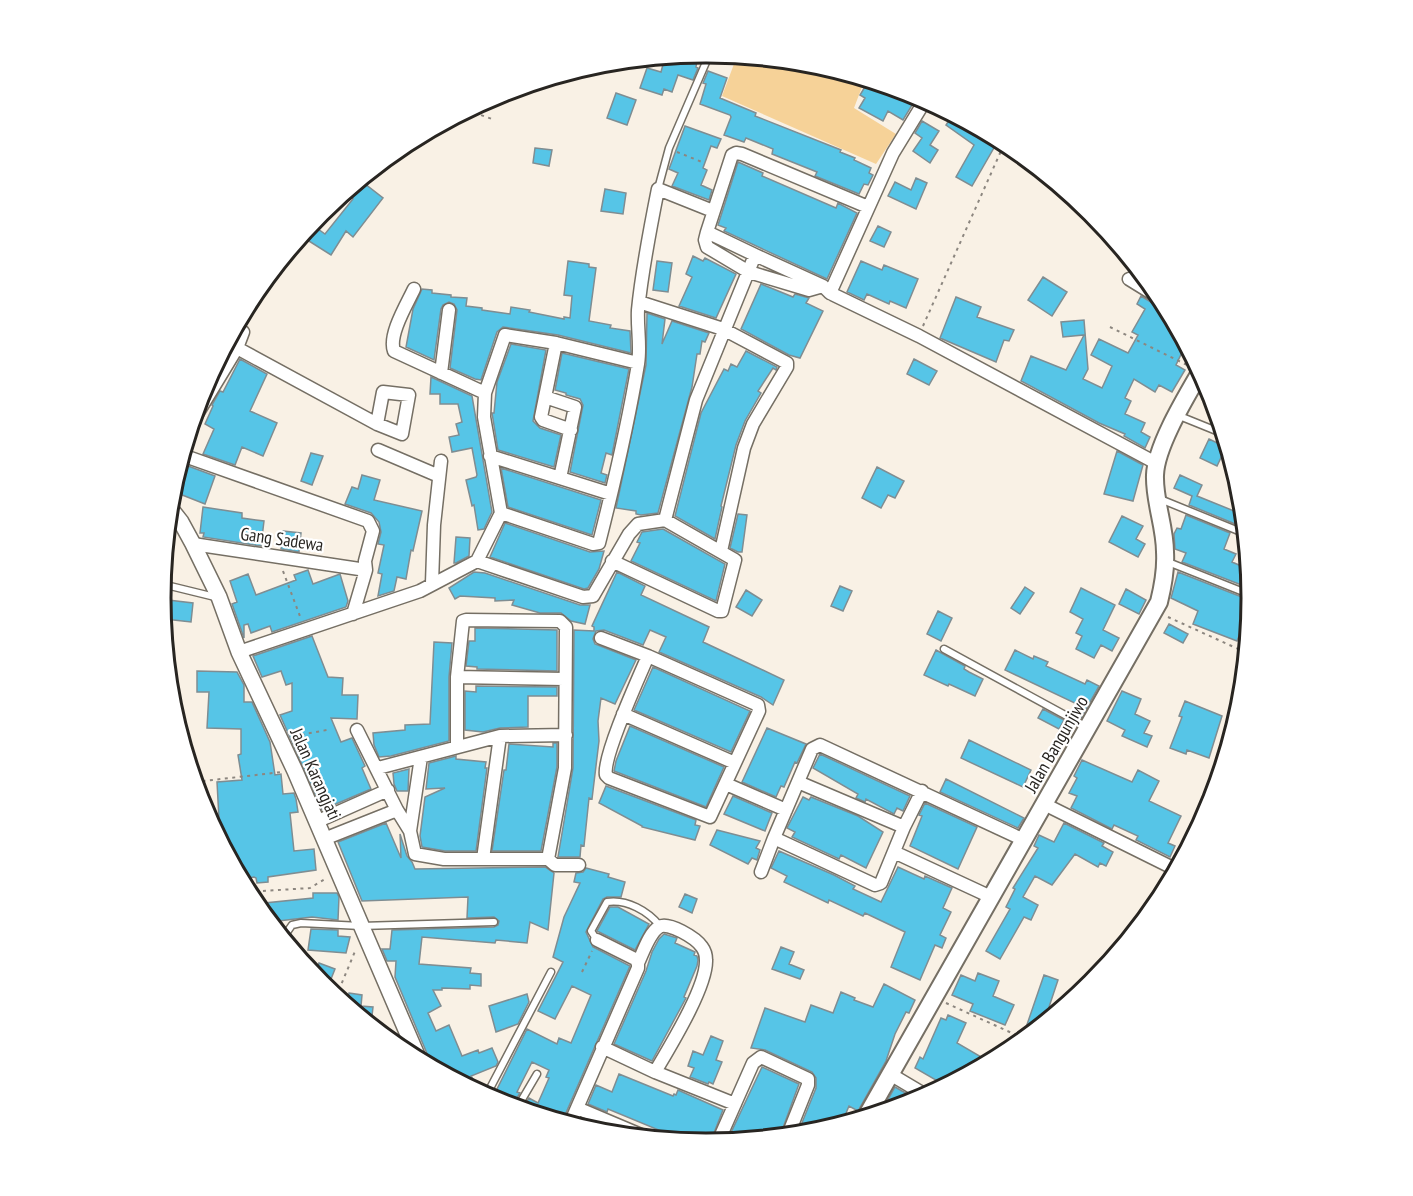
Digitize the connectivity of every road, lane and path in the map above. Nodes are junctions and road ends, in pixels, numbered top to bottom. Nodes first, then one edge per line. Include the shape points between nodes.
1 (706, 63) edge
2 (920, 108) edge
3 (479, 114) edge
4 (492, 119) dead end
5 (669, 148) junction
6 (1001, 151) edge
7 (702, 162) dead end
8 (658, 189) junction
9 (868, 207) junction
10 (713, 211) junction
11 (707, 232) junction
12 (755, 255) junction
13 (749, 272) junction
14 (1129, 279) dead end
15 (1141, 286) edge
16 (414, 289) dead end
17 (826, 290) junction
18 (639, 302) junction
19 (449, 310) dead end
20 (1110, 327) dead end
21 (723, 329) junction
22 (243, 332) dead end
23 (919, 336) junction
24 (556, 343) junction
25 (237, 348) junction
26 (638, 363) junction
27 (1188, 365) edge
28 (441, 373) junction
29 (220, 377) edge
30 (1195, 381) edge
31 (485, 393) junction
32 (545, 397) junction
33 (1178, 415) junction
34 (377, 424) dead end
35 (571, 430) junction
36 (1214, 430) edge
37 (378, 450) dead end
38 (490, 456) junction
39 (191, 458) edge
40 (441, 461) dead end
41 (1156, 463) junction
42 (439, 476) junction
43 (561, 478) junction
44 (611, 494) junction
45 (1157, 498) junction
46 (501, 513) junction
47 (178, 518) edge
48 (665, 520) junction
49 (1237, 530) edge
50 (193, 544) junction
51 (721, 551) junction
52 (278, 556) junction
53 (1165, 560) junction
54 (477, 561) junction
55 (612, 561) junction
56 (366, 570) junction
57 (432, 583) junction
58 (172, 586) edge
59 (1242, 591) edge
60 (219, 597) junction
61 (1154, 610) junction
62 (353, 614) junction
63 (305, 630) junction
64 (601, 638) dead end
65 (944, 649) dead end
66 (1239, 649) edge
67 (239, 652) junction
68 (648, 656) junction
69 (457, 677) junction
70 (564, 679) junction
71 (623, 714) junction
72 (1088, 728) junction
73 (327, 730) dead end
74 (357, 730) dead end
75 (566, 735) junction
76 (500, 736) junction
77 (279, 738) junction
78 (458, 747) junction
79 (421, 757) junction
80 (735, 764) junction
81 (378, 768) junction
82 (295, 771) junction
83 (204, 781) edge
84 (798, 782) junction
85 (726, 784) junction
86 (388, 790) junction
87 (922, 791) junction
88 (1044, 804) junction
89 (397, 810) junction
90 (786, 810) junction
91 (316, 822) junction
92 (904, 826) junction
93 (410, 831) junction
94 (774, 838) junction
95 (324, 839) junction
96 (1024, 840) junction
97 (894, 852) junction
98 (483, 859) junction
99 (548, 859) junction
100 (579, 865) dead end
101 (1170, 866) edge
102 (338, 871) junction
103 (761, 872) dead end
104 (260, 891) edge
105 (991, 897) junction
106 (494, 922) dead end
107 (660, 926) junction
108 (362, 928) junction
109 (287, 931) edge
110 (597, 940) junction
111 (638, 963) junction
112 (551, 972) dead end
113 (582, 972) dead end
114 (340, 987) edge
115 (934, 997) junction
116 (1015, 1035) edge
117 (413, 1045) edge
118 (603, 1047) junction
119 (655, 1072) junction
120 (537, 1074) dead end
121 (890, 1074) junction
122 (491, 1087) edge
123 (916, 1090) edge
124 (522, 1100) edge
125 (735, 1104) junction
126 (872, 1107) edge
127 (577, 1108) junction
128 (573, 1116) edge
129 (612, 1124) edge
130 (792, 1126) edge
131 (722, 1133) edge

1 - 5 lane
2 - 9 street via 893,153
3 - 4 path
5 - 7 path
5 - 8 lane
6 - 23 path
8 - 10 street
8 - 18 street
9 - 10 street via 736,153
9 - 17 street
10 - 11 street
11 - 12 street
11 - 13 street via 707,247
12 - 13 street
12 - 17 street
13 - 17 street via 809,290
13 - 21 street
14 - 15 street
16 - 28 street via 392,346 398,354
17 - 23 street
18 - 21 street
18 - 26 street
19 - 28 street
20 - 27 path
21 - 48 street via 696,400
21 - 51 street via 787,363 787,367 747,440
22 - 25 street
23 - 41 street
24 - 26 street
24 - 31 street via 505,335
24 - 32 street
25 - 29 street
25 - 34 street
26 - 44 street
28 - 31 street
30 - 33 main road, Jalan Bangunjiwo
31 - 38 street
32 - 35 street via 543,420
32 - 35 street via 575,407
33 - 36 lane
33 - 41 main road, Jalan Bangunjiwo
35 - 43 street
37 - 42 street
38 - 43 street
38 - 46 street
39 - 56 street via 368,521 373,531
40 - 42 street
41 - 45 main road, Jalan Bangunjiwo
42 - 57 street
43 - 44 street
44 - 46 street via 596,544
45 - 49 lane
45 - 53 main road, Jalan Bangunjiwo
46 - 54 street
47 - 50 street, Jalan Karangjati
48 - 51 street
48 - 55 street via 638,524
50 - 52 street, Gang Sadewa
50 - 60 street, Jalan Karangjati
51 - 55 street via 735,560 719,612
52 - 56 street, Gang Sadewa
52 - 63 path
53 - 59 lane
53 - 61 main road, Jalan Bangunjiwo via 1163,584
54 - 55 street via 584,597 593,596
54 - 57 street
56 - 62 street
57 - 62 street via 420,591
58 - 60 lane
60 - 67 street, Jalan Karangjati
61 - 66 path
61 - 72 main road, Jalan Bangunjiwo
62 - 63 street
63 - 67 street
64 - 68 street
65 - 72 lane
67 - 77 street, Jalan Karangjati
68 - 71 street
68 - 80 street via 758,705 759,711
69 - 70 street
69 - 70 street via 463,621 560,621 566,627
69 - 78 street
70 - 75 street
71 - 80 street
71 - 85 street via 606,763 609,778 710,817
72 - 88 main road, Jalan Bangunjiwo
73 - 77 path
74 - 81 street
75 - 76 street
75 - 99 street via 565,768
76 - 78 street
76 - 98 street
77 - 82 street, Jalan Karangjati
78 - 79 street
79 - 81 street
79 - 93 street
80 - 85 street
81 - 86 street
82 - 83 path
82 - 91 street, Jalan Karangjati
84 - 87 street via 812,749 820,745
84 - 90 street
84 - 92 street
85 - 90 street
86 - 89 street
86 - 91 street
87 - 92 street
87 - 96 street
88 - 96 main road, Jalan Bangunjiwo
88 - 101 street
89 - 93 street
89 - 95 street
90 - 94 street
91 - 95 street, Jalan Karangjati
92 - 97 street
93 - 98 street via 417,856
94 - 97 street via 875,885 881,883
94 - 103 street
95 - 102 street, Jalan Karangjati
96 - 105 main road, Jalan Bangunjiwo
97 - 105 street
98 - 99 street
99 - 100 street via 561,867
102 - 104 path via 310,888
102 - 108 street, Jalan Karangjati
105 - 115 main road, Jalan Bangunjiwo
106 - 108 lane
107 - 110 lane via 638,908 607,902 591,931
107 - 111 street
107 - 119 street via 672,926 698,942 706,961 704,977
108 - 109 lane via 302,923
108 - 114 path
108 - 117 street, Jalan Karangjati
110 - 111 street
110 - 113 path
111 - 118 street
112 - 122 lane
115 - 116 path
115 - 121 main road, Jalan Bangunjiwo
118 - 119 street
118 - 127 street
119 - 125 street
120 - 124 lane
121 - 123 street
121 - 126 main road, Jalan Bangunjiwo
125 - 130 street via 753,1062 765,1058 806,1077 808,1085
125 - 131 street
127 - 128 street
127 - 129 street

